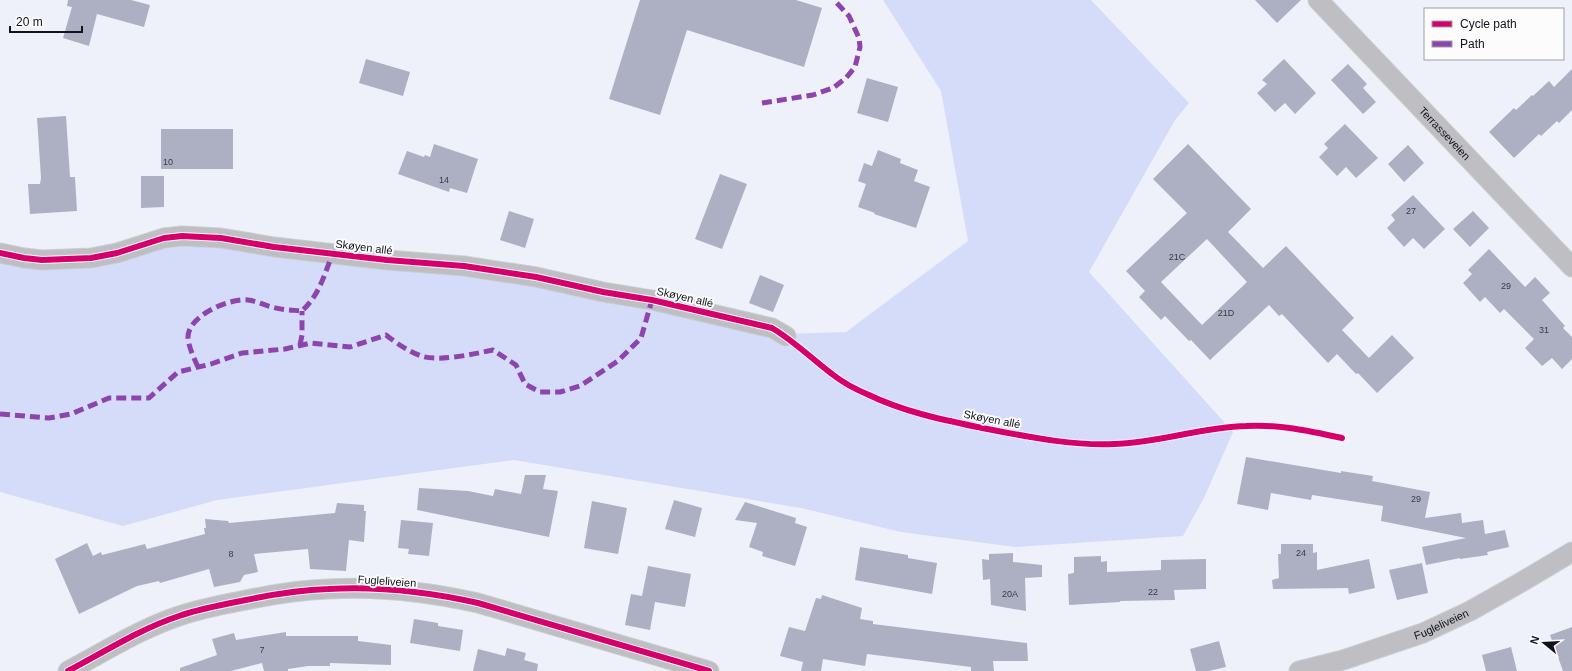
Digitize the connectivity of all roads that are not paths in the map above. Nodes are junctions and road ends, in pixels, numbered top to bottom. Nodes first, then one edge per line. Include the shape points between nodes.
1 (1318, 0) edge
2 (0, 253) edge
3 (1572, 267) edge
4 (786, 336) dead end
5 (1572, 552) edge
6 (68, 671) edge
7 (709, 671) edge
8 (1299, 671) edge

1 - 3 street, Terrasseveien
2 - 4 street, Skøyen allé via 42,260 91,258 117,253 164,238 221,238 274,247 464,266 536,277 652,300 772,328
5 - 8 street, Fugleliveien via 1470,611 1423,633 1343,660
6 - 7 street, Fugleliveien via 180,616 274,594 328,589 377,589 452,597

